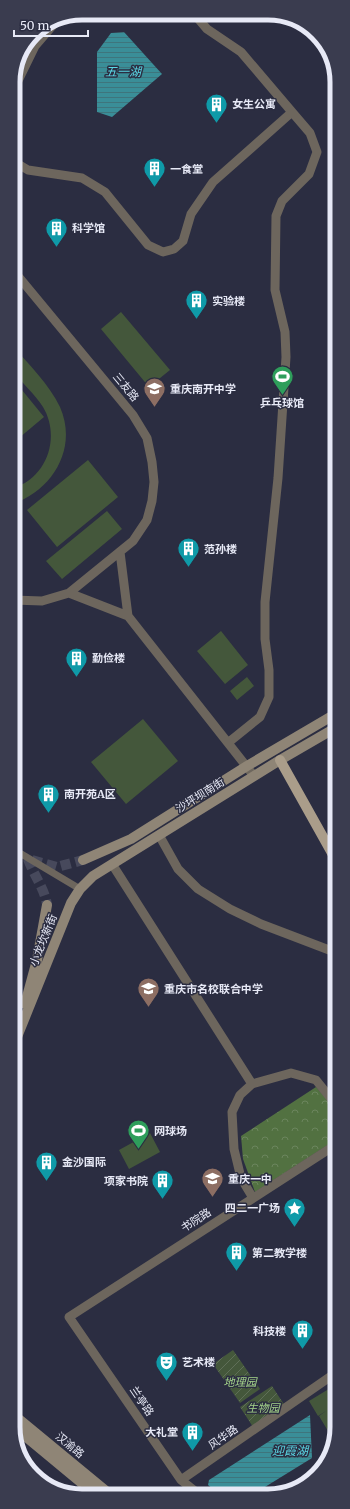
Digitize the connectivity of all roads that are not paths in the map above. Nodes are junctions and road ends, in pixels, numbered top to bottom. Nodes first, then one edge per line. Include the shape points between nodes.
1 (199, 20) edge
2 (32, 46) edge
3 (21, 72) edge
4 (292, 112) junction
5 (20, 165) edge
6 (20, 278) edge
7 (120, 552) junction
8 (69, 593) junction
9 (20, 600) edge
10 (128, 616) junction
11 (330, 717) edge
12 (330, 731) edge
13 (228, 742) junction
14 (280, 760) junction
15 (247, 766) junction
16 (254, 776) junction
17 (159, 835) junction
18 (330, 849) edge
19 (20, 853) edge
20 (83, 860) tunnel mouth
21 (112, 864) junction
22 (80, 889) junction
23 (47, 905) tunnel mouth
24 (330, 950) edge
25 (20, 1021) edge
26 (20, 1029) edge
27 (252, 1084) junction
28 (330, 1097) edge
29 (330, 1148) edge
30 (253, 1198) junction
31 (69, 1317) joint
32 (330, 1377) edge
33 (20, 1420) edge
34 (21, 1433) edge
35 (181, 1480) junction
36 (89, 1489) edge
37 (104, 1489) edge
38 (192, 1489) edge

1 - 4 street via 207,29 241,52
2 - 3 street
4 - 5 street via 213,182 191,214 183,242 174,249 163,252 148,245 105,192 82,178 28,170
4 - 13 street via 310,133 317,152 309,174 282,201 276,216 275,290 285,332 286,357 278,478 265,602 269,697 260,717
6 - 7 street, 三友路 via 134,415 147,438 154,482 152,501 147,520 133,540
7 - 8 street, 三友路
7 - 10 street
8 - 9 street via 42,601
8 - 10 street
10 - 13 street
11 - 15 main road, 沙坪坝南街
12 - 14 main road, 沙坪坝南街
13 - 15 street
14 - 16 main road, 沙坪坝南街
14 - 18 main road
15 - 16 street
15 - 20 main road, 沙坪坝南街 via 131,839
16 - 17 main road, 沙坪坝南街
17 - 21 main road, 沙坪坝南街
17 - 24 street via 178,869 198,889 261,924
19 - 22 street
21 - 22 main road, 沙坪坝南街 via 93,876
21 - 27 street
22 - 26 main road, 小龙坎新街 via 71,903
23 - 25 main road, 小龙坎新街 via 37,960
27 - 28 street via 291,1073 304,1075 316,1080
27 - 30 street via 240,1095 232,1112 231,1126 241,1178
29 - 30 street, 书院路
30 - 31 street, 书院路
31 - 35 street, 兰亭路
32 - 35 street, 风华路
33 - 37 main road, 汉渝路
34 - 36 main road, 汉渝路
35 - 38 street, 兰亭路

